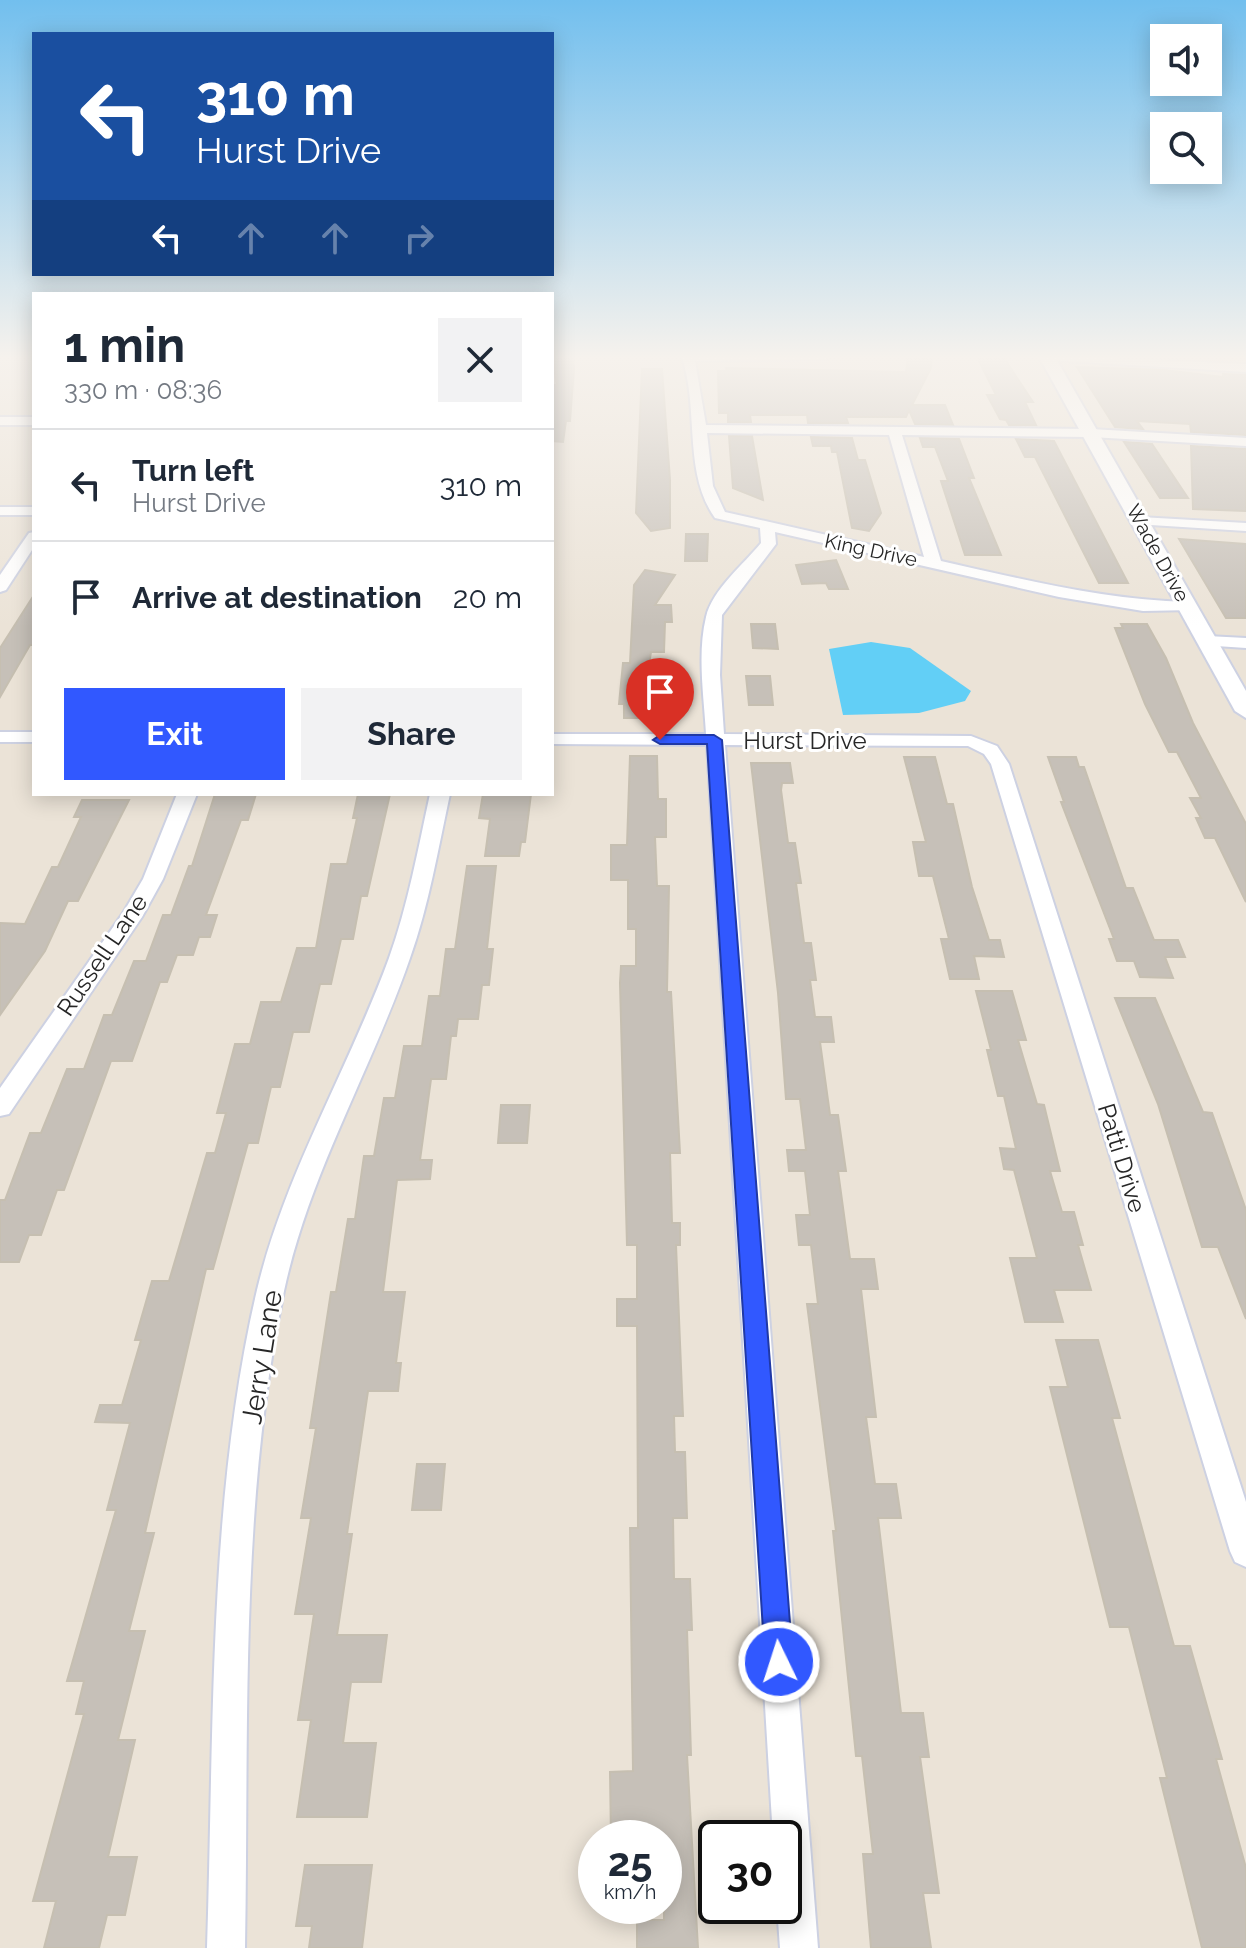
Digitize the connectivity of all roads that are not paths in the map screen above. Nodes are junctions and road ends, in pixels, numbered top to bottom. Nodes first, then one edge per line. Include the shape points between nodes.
1 (703, 446) edge
2 (899, 446) edge
3 (1098, 446) edge
4 (0, 511) edge
5 (32, 511) edge
6 (1140, 521) junction
7 (1246, 527) edge
8 (767, 528) junction
9 (32, 539) edge
10 (934, 564) junction
11 (0, 587) edge
12 (1188, 607) junction
13 (1207, 641) junction
14 (1246, 643) edge
15 (1246, 711) edge
16 (0, 737) edge
17 (32, 737) edge
18 (554, 739) edge
19 (714, 740) junction
20 (1000, 764) joint
21 (186, 796) edge
22 (440, 796) edge
23 (0, 1107) edge
24 (1246, 1551) edge
25 (226, 1948) edge
26 (799, 1948) edge

1 - 8 street, King Drive via 706,494 713,509
2 - 10 street
3 - 6 street, Wade Drive
4 - 5 street
6 - 7 street
6 - 12 street, Wade Drive
8 - 10 street, King Drive
8 - 19 street via 769,544 714,615
9 - 11 street
10 - 12 street, King Drive via 1102,600
12 - 13 street, Wade Drive
13 - 14 street
13 - 15 street, Wade Drive
16 - 17 street
18 - 19 street, Hurst Drive
19 - 20 street, Hurst Drive via 971,741 991,750
19 - 26 street
20 - 24 street, Patti Drive
21 - 23 street, Russell Lane via 153,879 131,917
22 - 25 street, Jerry Lane via 399,960 311,1163 271,1289 237,1532

